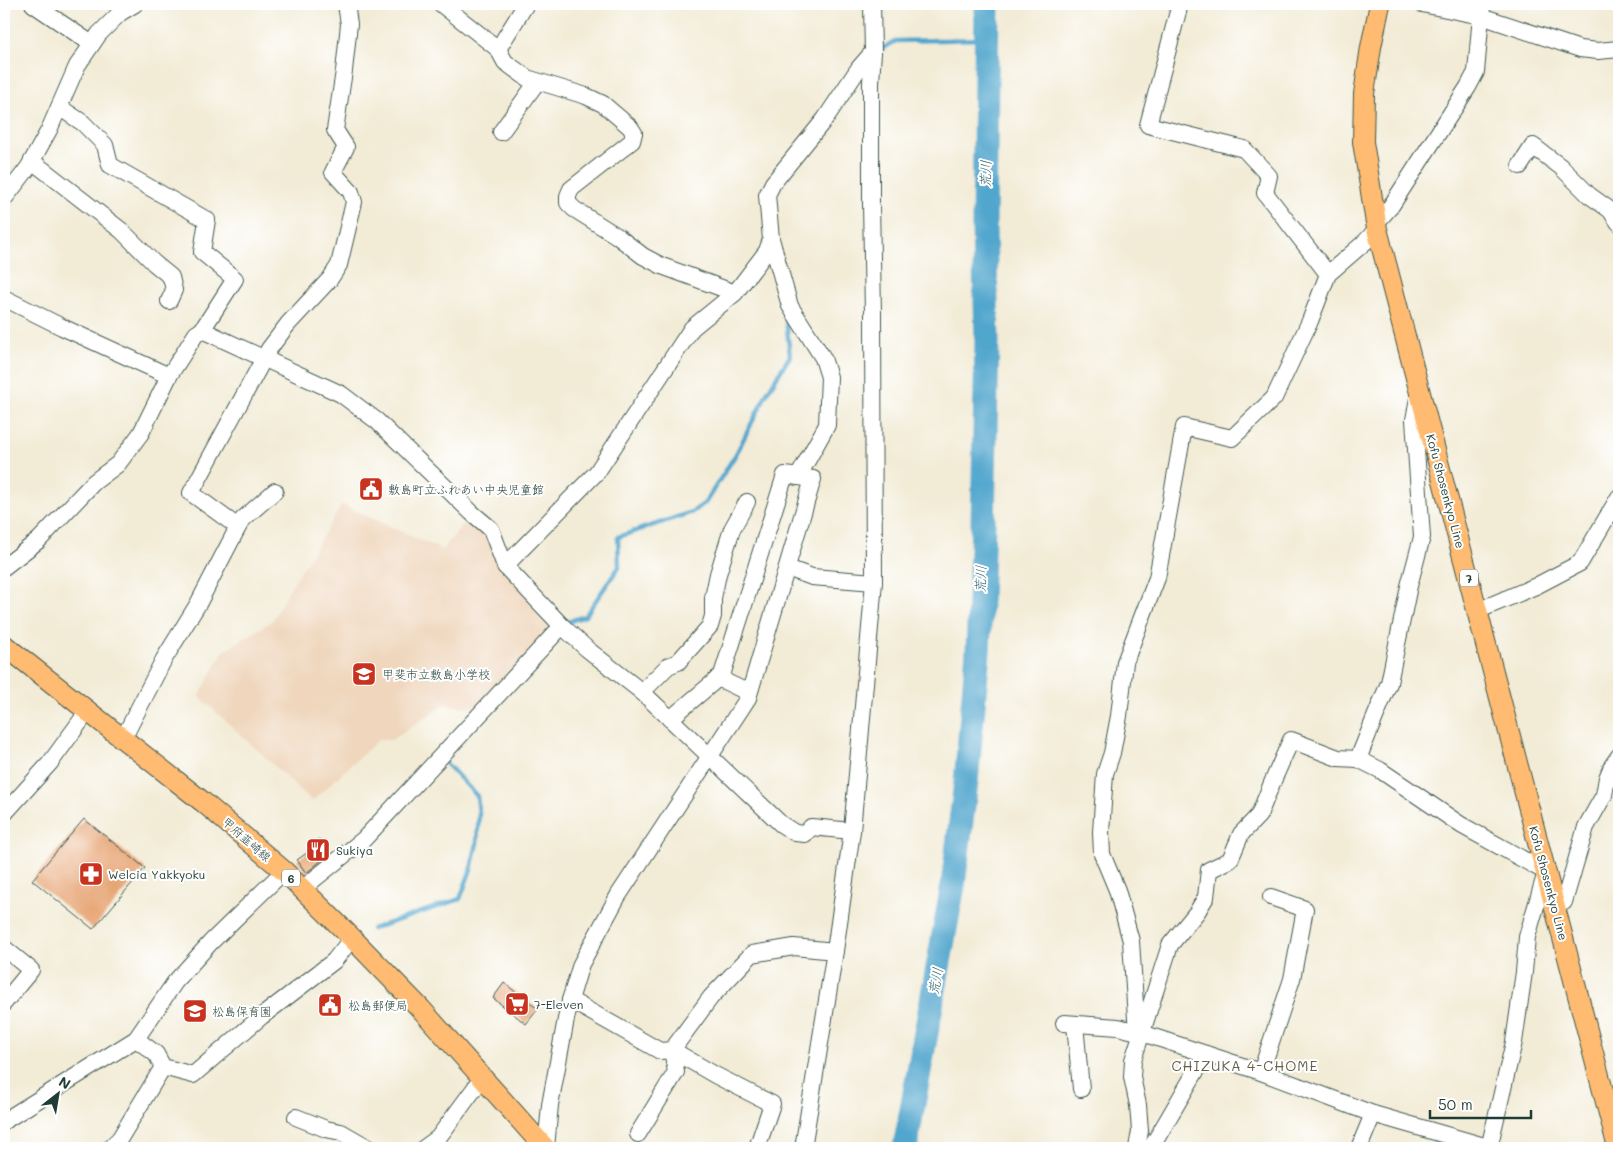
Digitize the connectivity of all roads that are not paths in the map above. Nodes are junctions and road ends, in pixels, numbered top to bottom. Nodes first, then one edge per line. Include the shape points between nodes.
1 (33, 4) edge
2 (135, 4) edge
3 (346, 4) edge
4 (441, 4) edge
5 (526, 4) edge
6 (872, 4) edge
7 (1180, 4) edge
8 (1380, 4) edge
9 (1422, 4) edge
10 (1482, 10) edge
11 (92, 44) junction
12 (498, 49) junction
13 (1619, 49) edge
14 (873, 52) junction
15 (537, 82) junction
16 (59, 107) junction
17 (501, 132) dead end
18 (32, 161) junction
19 (1520, 166) dead end
20 (4, 199) edge
21 (1619, 223) edge
22 (1377, 226) junction
23 (771, 239) junction
24 (1328, 274) junction
25 (735, 292) junction
26 (4, 298) edge
27 (169, 301) dead end
28 (202, 330) junction
29 (264, 360) junction
30 (169, 376) junction
31 (1419, 389) junction
32 (798, 477) junction
33 (275, 491) dead end
34 (1619, 497) edge
35 (747, 502) dead end
36 (238, 527) junction
37 (4, 566) edge
38 (505, 566) junction
39 (787, 568) junction
40 (874, 582) junction
41 (1477, 611) junction
42 (562, 626) junction
43 (4, 645) edge
44 (718, 678) junction
45 (642, 692) junction
46 (749, 693) junction
47 (88, 711) junction
48 (670, 719) junction
49 (123, 739) junction
50 (710, 757) junction
51 (1358, 760) junction
52 (1617, 764) edge
53 (4, 814) edge
54 (852, 830) junction
55 (284, 870) junction
56 (1546, 872) junction
57 (302, 888) junction
58 (1271, 897) dead end
59 (1555, 907) junction
60 (352, 938) junction
61 (4, 948) edge
62 (835, 951) junction
63 (570, 1000) junction
64 (4, 1003) edge
65 (1142, 1033) junction
66 (136, 1039) junction
67 (672, 1050) junction
68 (1206, 1054) junction
69 (163, 1068) junction
70 (1261, 1072) junction
71 (483, 1077) junction
72 (1081, 1089) dead end
73 (1373, 1114) junction
74 (296, 1117) dead end
75 (4, 1121) edge
76 (638, 1134) dead end
77 (110, 1148) edge
78 (369, 1148) edge
79 (424, 1148) edge
80 (546, 1148) edge
81 (757, 1148) edge
82 (803, 1148) edge
83 (1137, 1148) edge
84 (1151, 1148) edge
85 (1359, 1148) edge
86 (1490, 1148) edge
87 (1618, 1148) edge

1 - 11 street
2 - 11 street via 120,13
3 - 29 street via 349,24 335,130 346,147 333,172 351,192 354,202 339,265 288,324
4 - 12 street
5 - 12 street
6 - 14 street
7 - 24 street via 1148,125 1244,149 1269,176 1265,193
8 - 22 main road, Kofu Shosenkyo Line / 7 via 1364,94 1363,142
9 - 10 street
10 - 13 street via 1580,49
10 - 22 street via 1476,72
11 - 16 street via 77,66
12 - 15 street via 505,62
14 - 23 street via 825,120 773,183 767,195
14 - 40 street via 870,202
15 - 17 street
15 - 25 street via 603,104 634,133 632,140 571,189 568,203 643,256
16 - 18 street
16 - 28 street via 83,123 105,145 110,165 207,220 202,252 235,279
18 - 20 street
18 - 27 street via 122,231 170,277 174,290
19 - 21 street via 1533,146 1561,167 1589,196 1610,210
22 - 24 street via 1365,242
22 - 31 main road, Kofu Shosenkyo Line / 7
23 - 25 street via 767,251
23 - 32 street via 790,306 823,358 829,377 828,425
24 - 65 street via 1274,398 1232,438 1184,427 1157,578 1125,662 1119,716 1105,774 1102,854 1117,890 1131,941 1136,1019
25 - 38 street via 692,328 597,472
26 - 30 street
28 - 29 street
28 - 30 street via 196,334
29 - 36 street via 191,494
29 - 38 street via 341,394 377,421 491,529
30 - 37 street via 141,433 118,464 94,482 39,540
31 - 41 main road, Kofu Shosenkyo Line / 7
31 - 51 street via 1414,420 1422,537 1388,683
32 - 39 street via 813,479
32 - 44 street via 785,475 722,675
33 - 36 street
34 - 41 street via 1580,563
35 - 45 street via 732,529 718,574 710,626 678,662 668,666
36 - 49 street
38 - 42 street
39 - 40 street via 812,577
39 - 46 street
40 - 54 street
41 - 56 main road, Kofu Shosenkyo Line / 7
42 - 45 street
42 - 57 street via 364,839
43 - 47 main road, 甲府韮崎線 / 6
44 - 46 street
44 - 48 street
45 - 48 street
46 - 50 street
47 - 49 main road, 甲府韮崎線 / 6
47 - 53 street via 50,763
48 - 50 street
49 - 55 main road, 甲府韮崎線 / 6
50 - 54 street via 795,834 805,834 811,827
50 - 63 street via 618,896 581,964
51 - 56 street via 1380,770 1461,825
51 - 65 street via 1338,758 1291,740 1259,815 1241,834 1230,860 1209,870 1206,897 1170,945
52 - 59 street via 1606,778 1604,795 1586,827 1564,902
54 - 62 street
55 - 57 main road, 甲府韮崎線 / 6
55 - 66 street via 175,982
56 - 59 main road, Kofu Shosenkyo Line / 7
56 - 86 street via 1527,937 1514,1042
57 - 60 main road, 甲府韮崎線 / 6
58 - 70 street via 1305,908 1292,979
59 - 87 main road, Kofu Shosenkyo Line / 7
60 - 69 street via 334,961 193,1075
60 - 71 main road, 甲府韮崎線 / 6
61 - 64 street via 31,970
62 - 67 street via 794,947 752,954 711,997
62 - 82 street
63 - 67 street via 660,1051
63 - 80 street via 550,1105
65 - 68 street
65 - 72 street via 1118,1027 1070,1024
65 - 83 street via 1133,1060 1132,1077 1140,1131
66 - 69 street via 156,1054
66 - 75 street
67 - 76 street via 676,1072
67 - 81 street via 772,1104
68 - 70 street
68 - 84 street
69 - 77 street via 120,1138
70 - 73 street
71 - 79 street via 438,1138
71 - 80 main road, 甲府韮崎線 / 6
73 - 85 street
73 - 86 street
74 - 78 street via 341,1132

